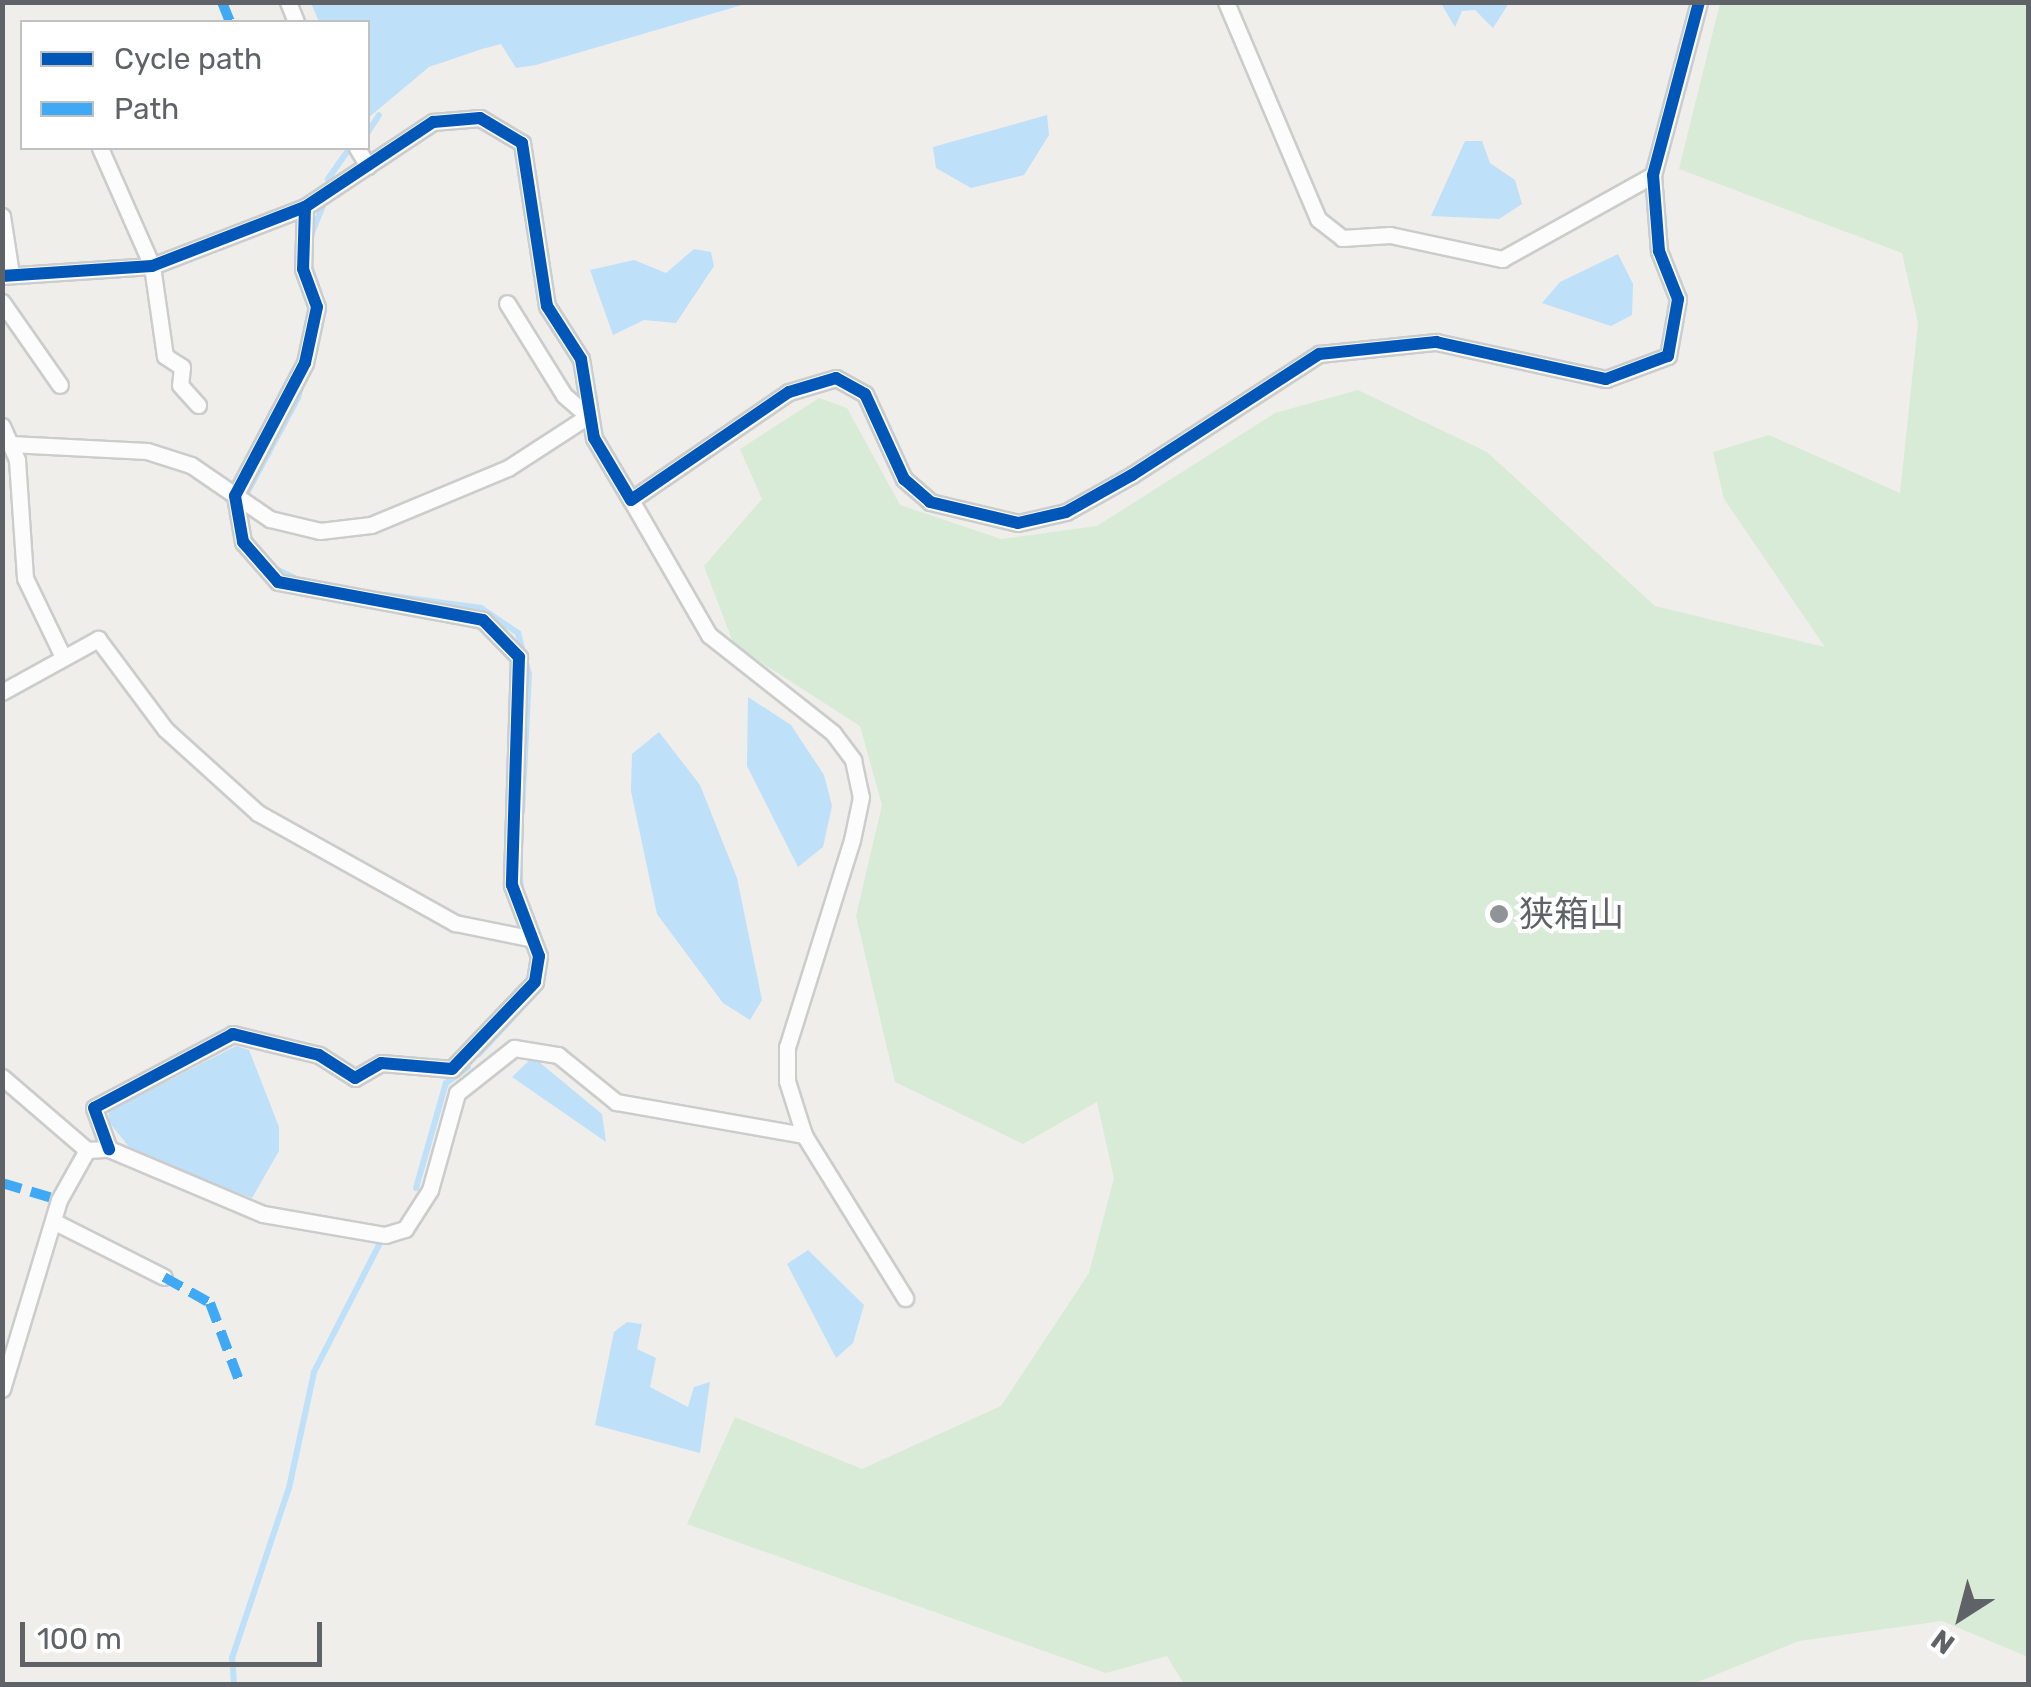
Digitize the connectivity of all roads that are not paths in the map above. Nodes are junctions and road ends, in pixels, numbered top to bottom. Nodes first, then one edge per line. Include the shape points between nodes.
1 (1226, 2) edge
2 (1700, 2) edge
3 (101, 150) edge
4 (358, 150) edge
5 (368, 166) junction
6 (1653, 175) junction
7 (305, 207) junction
8 (2, 216) edge
9 (152, 266) junction
10 (7, 275) edge
11 (2, 302) edge
12 (507, 303) dead end
13 (60, 385) dead end
14 (198, 406) dead end
15 (588, 416) junction
16 (2, 426) edge
17 (10, 444) junction
18 (235, 496) junction
19 (631, 500) junction
20 (62, 656) junction
21 (2, 692) edge
22 (529, 938) junction
23 (2, 1077) edge
24 (804, 1135) junction
25 (109, 1149) junction
26 (87, 1150) junction
27 (54, 1221) junction
28 (164, 1277) dead end
29 (906, 1298) dead end
30 (2, 1390) edge

1 - 6 street via 1318,219 1342,238 1390,235 1502,259
2 - 6 street
3 - 9 street
4 - 5 street
5 - 7 street
5 - 15 street via 454,117 480,118 522,143 534,256 547,306 581,359
6 - 19 street via 1678,334 1649,370 1569,374 1436,342 1319,354 1066,512 1018,523 930,502 904,480 864,394 836,378 812,380
7 - 9 street
7 - 18 street via 302,269 317,307 305,362
8 - 10 street
9 - 10 street
9 - 14 street via 165,356 182,367 180,385
11 - 13 street
12 - 15 street via 564,395
15 - 18 street via 508,468 370,526 320,530 270,519
15 - 19 street
16 - 17 street
17 - 18 street via 147,451 191,464
17 - 20 street via 26,578
18 - 22 street via 248,553 278,582 482,620 504,632 519,657 512,885
19 - 24 street via 709,634 833,732 853,760 861,797 852,840 786,1047
20 - 21 street
20 - 22 street via 98,639 166,728 284,830 456,924
22 - 25 street via 539,956 535,982 452,1069 381,1063 354,1078 319,1055 233,1034 94,1108
23 - 26 street
24 - 25 street via 616,1102 538,1045 514,1048 457,1094 430,1190 405,1230 385,1235 262,1214
24 - 29 street
25 - 26 street
26 - 27 street
27 - 28 street
27 - 30 street

